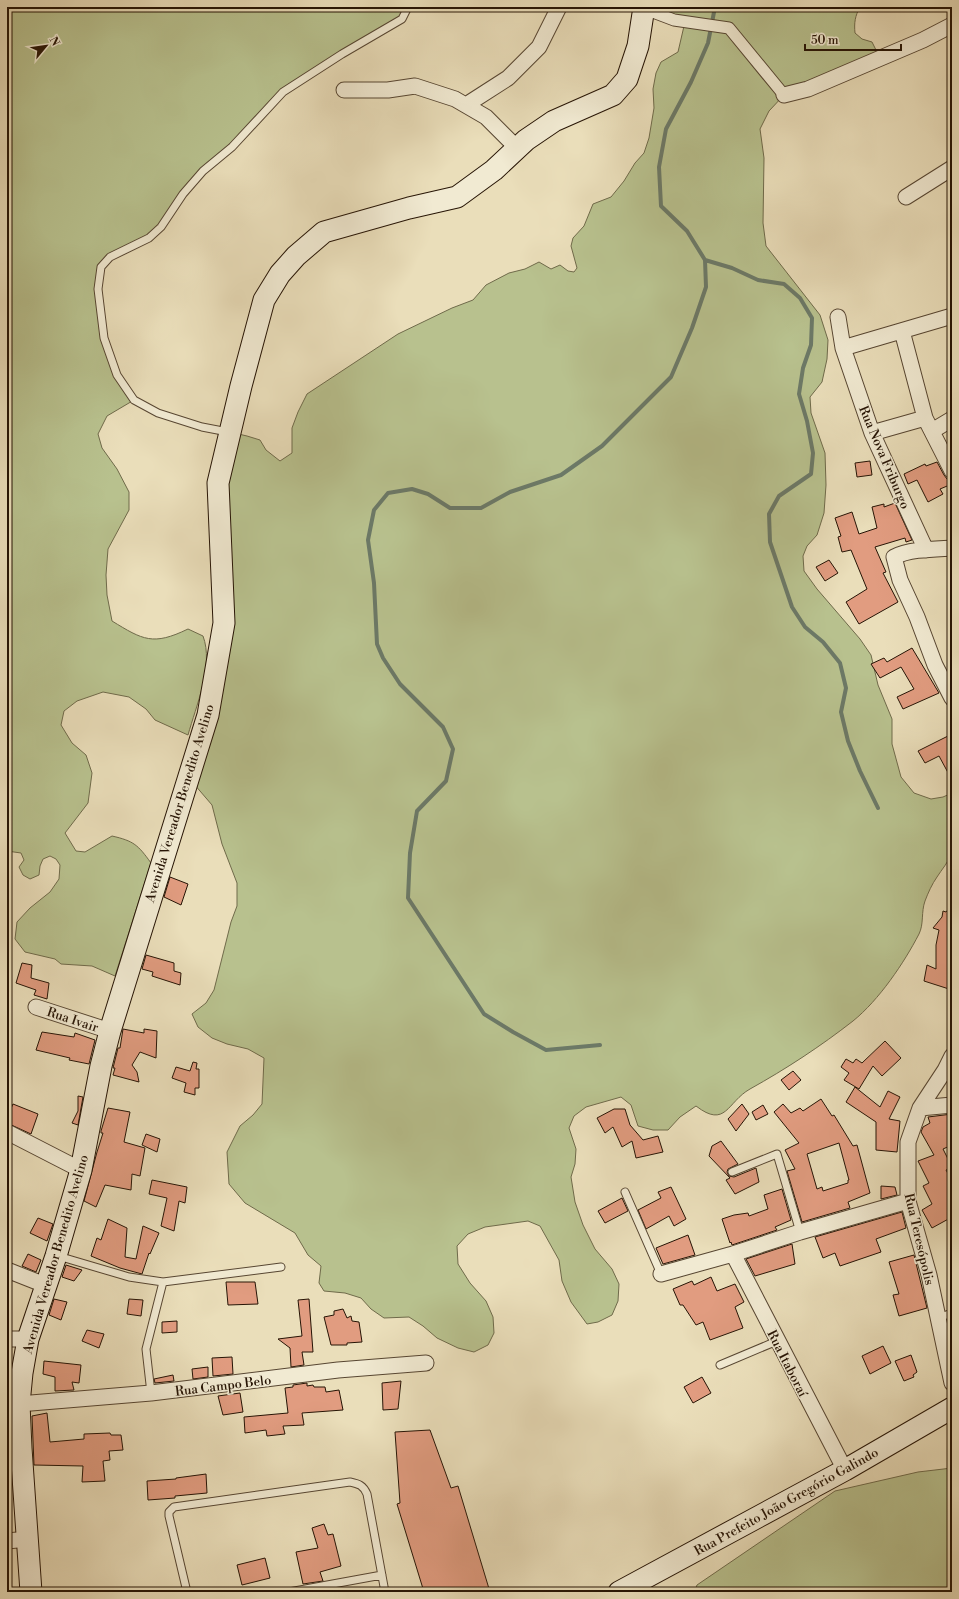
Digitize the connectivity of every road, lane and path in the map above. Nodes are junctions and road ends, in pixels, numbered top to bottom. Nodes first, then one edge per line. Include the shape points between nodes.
1 (408, 7) edge
2 (559, 7) edge
3 (644, 8) edge
4 (952, 25) edge
5 (344, 90) dead end
6 (784, 95) joint
7 (466, 105) junction
8 (517, 148) junction
9 (952, 168) edge
10 (906, 197) dead end
11 (952, 316) edge
12 (838, 317) dead end
13 (902, 331) junction
14 (843, 348) junction
15 (952, 419) edge
16 (928, 425) junction
17 (230, 432) junction
18 (872, 433) junction
19 (952, 471) edge
20 (952, 548) edge
21 (926, 550) junction
22 (952, 698) edge
23 (36, 1007) dead end
24 (110, 1031) junction
25 (952, 1056) edge
26 (952, 1105) edge
27 (920, 1108) junction
28 (7, 1132) edge
29 (81, 1170) junction
30 (732, 1172) dead end
31 (625, 1192) dead end
32 (908, 1201) junction
33 (800, 1232) junction
34 (733, 1254) junction
35 (56, 1256) junction
36 (281, 1266) dead end
37 (7, 1270) edge
38 (661, 1274) joint
39 (163, 1282) junction
40 (45, 1285) junction
41 (952, 1313) edge
42 (938, 1318) junction
43 (7, 1339) edge
44 (28, 1339) junction
45 (777, 1342) junction
46 (426, 1363) dead end
47 (720, 1365) dead end
48 (952, 1383) edge
49 (151, 1393) junction
50 (19, 1404) junction
51 (952, 1408) edge
52 (14, 1448) edge
53 (845, 1470) junction
54 (28, 1539) junction
55 (7, 1541) edge
56 (382, 1575) junction
57 (31, 1592) edge
58 (187, 1592) edge
59 (289, 1592) edge
60 (386, 1592) edge
61 (619, 1592) edge

1 - 17 lane via 402,19 283,92 232,146 203,171 183,194 161,227 149,238 110,257 101,267 98,289 104,338 117,375 134,400 158,413 202,427
2 - 7 street via 539,47 508,78
3 - 6 street via 674,20 729,28
3 - 8 main road, Avenida Vereador Benedito Avelino via 638,46 627,79 613,95 554,120
4 - 6 street via 808,90
5 - 7 street via 388,90 416,86
7 - 8 street via 486,117
8 - 17 main road, Avenida Vereador Benedito Avelino via 494,170 457,197 324,232 296,256 280,274 264,300
9 - 10 street
11 - 13 street
12 - 14 street, Rua Nova Friburgo
13 - 14 street
13 - 16 street
14 - 18 street, Rua Nova Friburgo
15 - 16 street
16 - 18 street
16 - 19 street
17 - 24 main road, Avenida Vereador Benedito Avelino via 218,483 224,623 208,715
18 - 21 street, Rua Nova Friburgo
20 - 21 street
21 - 22 street via 894,557 900,580 935,665
23 - 24 street, Rua Ivair
24 - 29 main road, Avenida Vereador Benedito Avelino
25 - 27 street, Rua Teresópolis
26 - 27 street
27 - 32 street, Rua Teresópolis via 908,1142
28 - 29 street
29 - 35 main road, Avenida Vereador Benedito Avelino
30 - 33 lane via 777,1154
31 - 38 lane
32 - 33 street
32 - 42 street, Rua Teresópolis
33 - 34 street
34 - 38 street
34 - 45 street, Rua Itaboraí
35 - 39 lane via 129,1277
35 - 40 main road, Avenida Vereador Benedito Avelino
36 - 39 lane
37 - 40 street
39 - 49 lane via 146,1349
40 - 44 main road, Avenida Vereador Benedito Avelino
41 - 42 lane
42 - 48 street, Rua Teresópolis
43 - 44 street
44 - 50 main road, Avenida Vereador Benedito Avelino
45 - 47 lane
45 - 53 street, Rua Itaboraí
46 - 49 street, Rua Campo Belo via 338,1370
49 - 50 street, Rua Campo Belo
50 - 52 main road, Avenida Vereador Benedito Avelino
51 - 53 main road, Rua Prefeito João Gregório Galindo
52 - 54 main road, Avenida Vereador Benedito Avelino
53 - 61 main road, Rua Prefeito João Gregório Galindo
54 - 55 street
54 - 57 main road, Avenida Vereador Benedito Avelino
56 - 58 lane via 367,1494 359,1484 350,1482 174,1508 168,1516
56 - 59 lane
56 - 60 lane

